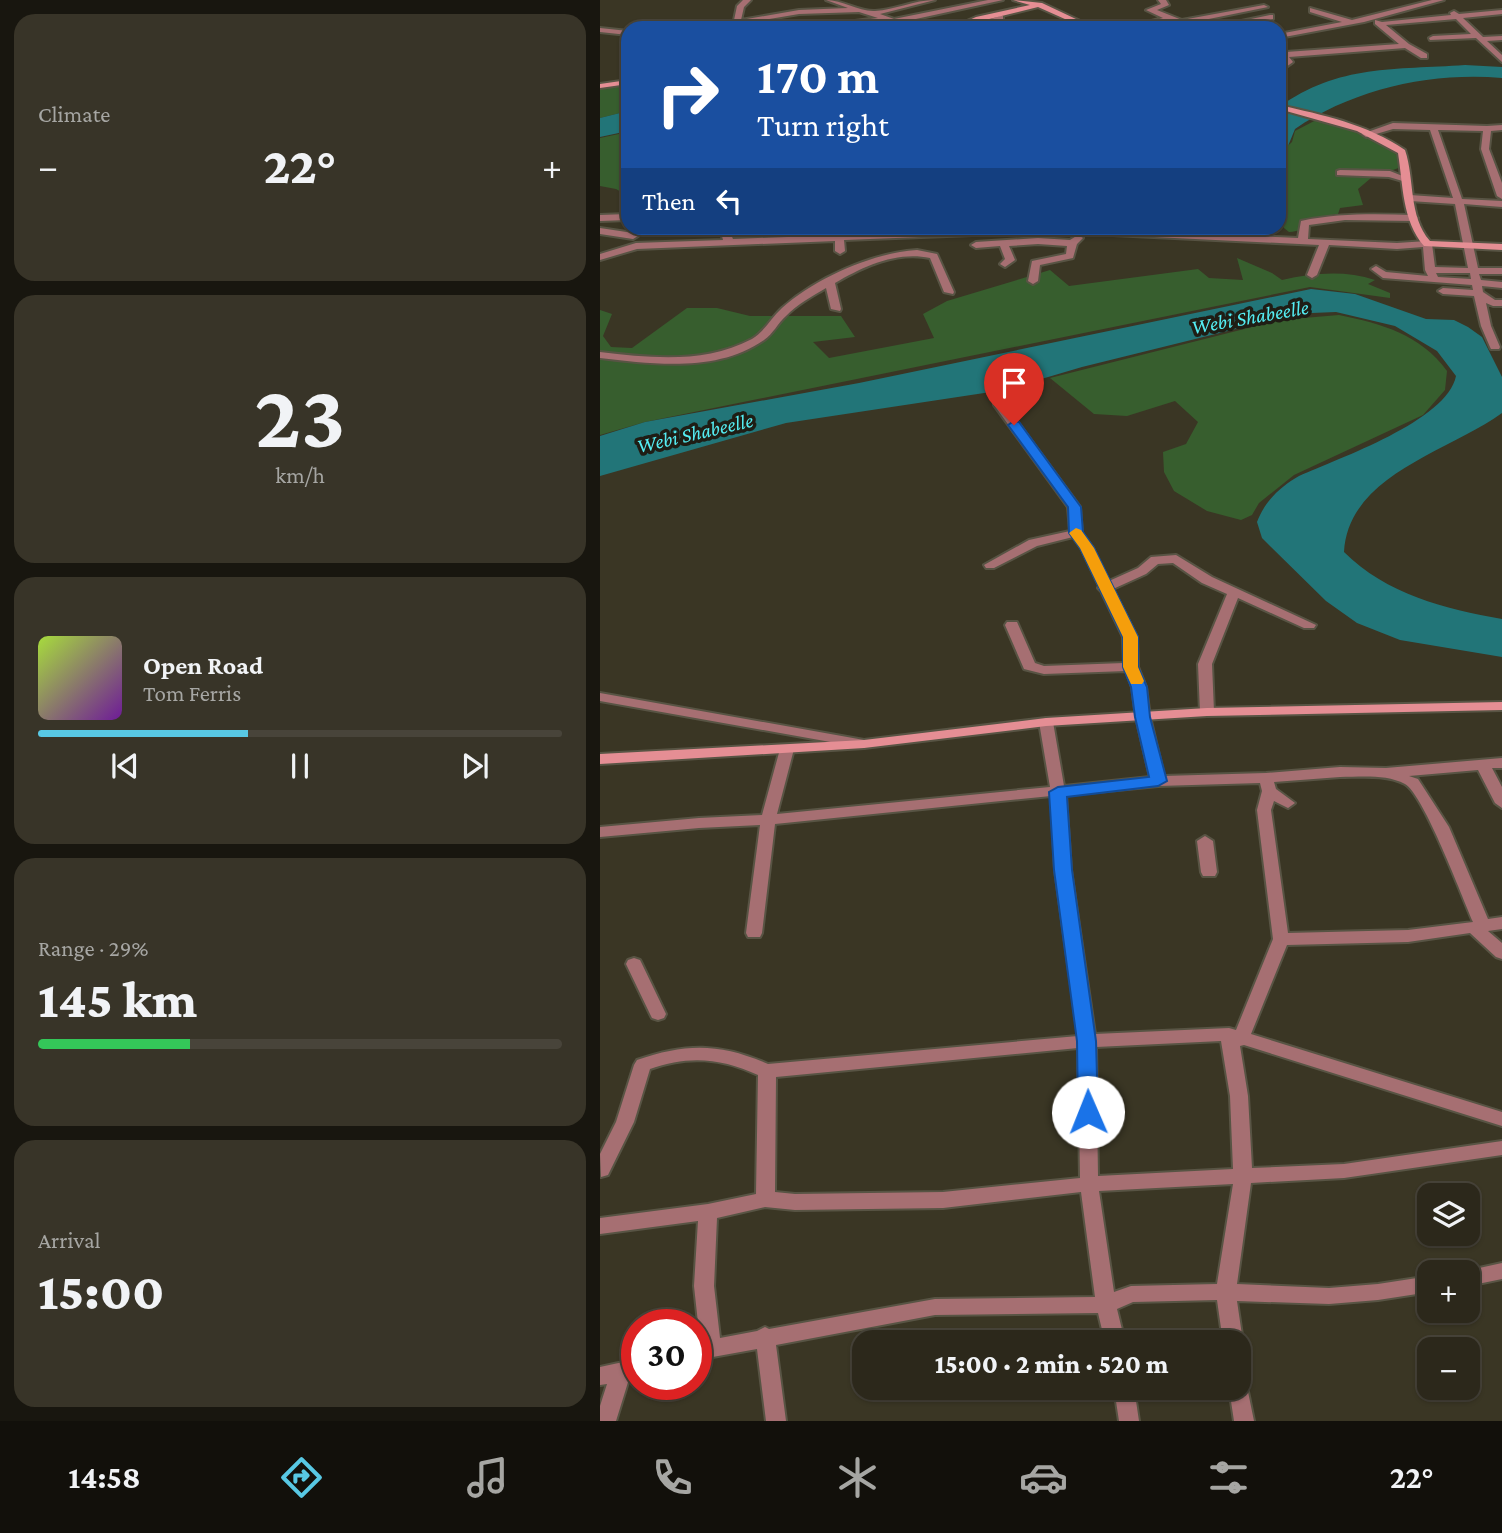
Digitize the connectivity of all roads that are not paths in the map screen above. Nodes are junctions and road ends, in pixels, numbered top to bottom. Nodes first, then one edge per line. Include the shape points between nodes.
1 (747, 0) edge
2 (857, 0) edge
3 (931, 0) edge
4 (999, 0) edge
5 (1017, 0) edge
6 (1162, 0) edge
7 (1257, 0) edge
8 (837, 1) edge
9 (1437, 1) edge
10 (1038, 3) edge
11 (1420, 3) edge
12 (1493, 6) dead end
13 (1264, 7) junction
14 (1313, 9) dead end
15 (859, 10) junction
16 (1219, 11) junction
17 (1502, 12) edge
18 (871, 14) junction
19 (1457, 15) junction
20 (1270, 16) junction
21 (1167, 18) junction
22 (739, 21) edge
23 (762, 21) edge
24 (893, 21) joint
25 (973, 21) edge
26 (1076, 21) edge
27 (1156, 21) edge
28 (1174, 21) edge
29 (1186, 21) edge
30 (1234, 21) edge
31 (1246, 21) edge
32 (1274, 21) edge
33 (1379, 22) junction
34 (1351, 23) junction
35 (1316, 28) junction
36 (600, 30) edge
37 (621, 33) edge
38 (621, 34) edge
39 (1286, 34) edge
40 (1433, 38) dead end
41 (1480, 38) junction
42 (1502, 38) edge
43 (600, 40) edge
44 (1406, 46) junction
45 (1286, 52) edge
46 (1424, 56) dead end
47 (1502, 60) edge
48 (621, 83) edge
49 (600, 86) edge
50 (1286, 109) edge
51 (1433, 127) junction
52 (1502, 127) edge
53 (1487, 129) junction
54 (1366, 134) junction
55 (1340, 173) dead end
56 (1406, 179) junction
57 (1502, 196) edge
58 (1410, 198) junction
59 (1459, 202) junction
60 (1502, 204) edge
61 (600, 218) edge
62 (621, 218) edge
63 (1413, 218) junction
64 (600, 232) edge
65 (621, 234) edge
66 (726, 235) edge
67 (839, 235) edge
68 (867, 235) edge
69 (901, 235) edge
70 (1081, 235) edge
71 (1177, 235) edge
72 (635, 236) edge
73 (843, 237) junction
74 (729, 242) junction
75 (1304, 242) junction
76 (1072, 243) junction
77 (1325, 243) junction
78 (1427, 244) junction
79 (976, 245) dead end
80 (1004, 245) junction
81 (1365, 245) junction
82 (1469, 246) junction
83 (1502, 247) edge
84 (840, 251) dead end
85 (891, 254) junction
86 (600, 257) edge
87 (1005, 264) dead end
88 (1474, 271) junction
89 (1502, 271) edge
90 (1432, 274) junction
91 (1312, 275) dead end
92 (1033, 281) dead end
93 (830, 282) junction
94 (1502, 285) edge
95 (1478, 289) junction
96 (1443, 291) dead end
97 (949, 292) dead end
98 (1502, 303) edge
99 (836, 309) dead end
100 (1495, 347) dead end
101 (600, 355) edge
102 (998, 397) dead end
103 (1076, 533) junction
104 (990, 565) dead end
105 (1105, 588) junction
106 (1234, 592) junction
107 (1012, 625) dead end
108 (1309, 625) dead end
109 (1131, 667) junction
110 (600, 697) edge
111 (1502, 706) edge
112 (1207, 712) junction
113 (1142, 717) junction
114 (1046, 722) junction
115 (864, 744) junction
116 (787, 749) junction
117 (600, 759) edge
118 (1502, 763) edge
119 (1483, 764) junction
120 (1386, 773) junction
121 (1158, 781) junction
122 (1267, 785) junction
123 (1058, 792) junction
124 (1288, 803) dead end
125 (1502, 803) edge
126 (768, 820) junction
127 (602, 836) edge
128 (1205, 841) dead end
129 (1209, 872) dead end
130 (1502, 923) edge
131 (1478, 927) junction
132 (754, 933) dead end
133 (1281, 939) junction
134 (1502, 953) edge
135 (634, 964) dead end
136 (658, 1014) dead end
137 (1234, 1037) junction
138 (1087, 1041) junction
139 (767, 1071) junction
140 (1502, 1119) edge
141 (1502, 1148) edge
142 (601, 1170) edge
143 (1243, 1176) junction
144 (1089, 1184) junction
145 (765, 1199) junction
146 (708, 1212) junction
147 (600, 1226) edge
148 (1502, 1271) edge
149 (1480, 1276) edge
150 (1417, 1286) edge
151 (1226, 1292) junction
152 (1106, 1305) junction
153 (704, 1309) edge
154 (1112, 1330) edge
155 (1231, 1330) edge
156 (765, 1336) junction
157 (712, 1347) edge
158 (619, 1372) edge
159 (1126, 1400) edge
160 (1241, 1400) edge
161 (606, 1421) edge
162 (776, 1421) edge
163 (1129, 1421) edge
164 (1244, 1421) edge

1 - 22 street
2 - 8 street
3 - 18 street
4 - 24 street
5 - 10 street
6 - 21 street via 1165,5 1150,10
7 - 13 street
8 - 15 street
9 - 11 street
9 - 19 street
10 - 25 street via 998,18
10 - 26 street
11 - 33 street
12 - 17 street
13 - 16 street
13 - 20 street
14 - 34 street
15 - 18 street
15 - 23 street via 799,12
16 - 21 street
16 - 29 street
16 - 30 street
17 - 19 street
18 - 24 street
19 - 33 street
19 - 41 street
20 - 31 street
20 - 32 street
21 - 27 street
21 - 28 street
33 - 34 street
33 - 35 street via 1354,30
33 - 44 street
34 - 35 street
35 - 39 street
36 - 37 street
38 - 43 street
40 - 41 street
41 - 42 street
41 - 47 street
44 - 45 street
44 - 46 street
48 - 49 street
50 - 54 street via 1344,123
51 - 53 street
51 - 54 street via 1393,127
51 - 59 street
52 - 53 street
53 - 57 street via 1486,149
54 - 56 street via 1388,141 1402,152
55 - 56 street via 1390,174
56 - 58 street
58 - 59 street
58 - 63 street
59 - 60 street
59 - 82 street
61 - 62 street
63 - 75 street via 1366,215 1321,219 1304,223
63 - 78 street
64 - 65 street
66 - 74 street
67 - 73 street
68 - 73 street
69 - 85 street
70 - 76 street
71 - 75 street
72 - 74 street
72 - 86 street
73 - 74 street
73 - 84 street
75 - 77 street
76 - 80 street
76 - 92 street via 1065,259 1035,263
77 - 81 street
77 - 91 street
78 - 81 street
78 - 82 street
78 - 90 street
79 - 80 street
80 - 87 street via 1011,260
81 - 90 street via 1383,275
82 - 83 street
82 - 88 street
85 - 93 street
85 - 97 street via 934,256
88 - 89 street
88 - 90 street
88 - 95 street
90 - 95 street
93 - 99 street
93 - 101 street via 785,311 763,336 731,352 675,363
94 - 95 street
95 - 96 street
95 - 98 street via 1493,303
95 - 100 street
102 - 103 street via 1074,507
103 - 104 street via 1033,543
103 - 105 street
105 - 106 street via 1155,560 1176,559
105 - 109 street via 1130,637
106 - 108 street
106 - 112 street via 1205,664
107 - 109 street via 1029,666 1044,670
109 - 113 street via 1139,687
110 - 115 street
111 - 112 street
112 - 113 street
113 - 114 street
113 - 121 street
114 - 115 street
114 - 123 street
115 - 116 street
116 - 117 street
116 - 126 street
118 - 119 street
119 - 120 street
119 - 125 street
120 - 122 street via 1340,772
120 - 131 street via 1413,782 1441,827
121 - 122 street
121 - 123 street
122 - 124 street
122 - 133 street via 1264,810
123 - 126 street
123 - 138 street via 1063,870
126 - 127 street via 699,823
126 - 132 street
128 - 129 street
130 - 131 street
131 - 133 street via 1408,936
131 - 134 street
133 - 137 street
135 - 136 street
137 - 138 street
137 - 140 street
137 - 143 street
138 - 139 street
138 - 144 street
139 - 142 street via 739,1058 692,1051 643,1065 625,1122
139 - 145 street
141 - 143 street via 1344,1171
143 - 144 street
143 - 151 street
144 - 145 street via 942,1200
144 - 152 street
145 - 146 street
146 - 147 street
146 - 153 street
148 - 149 street
150 - 151 street via 1329,1296
151 - 152 street via 1131,1294
151 - 155 street
152 - 154 street
152 - 156 street via 935,1307
156 - 157 street
156 - 162 street
158 - 161 street
159 - 163 street
160 - 164 street

